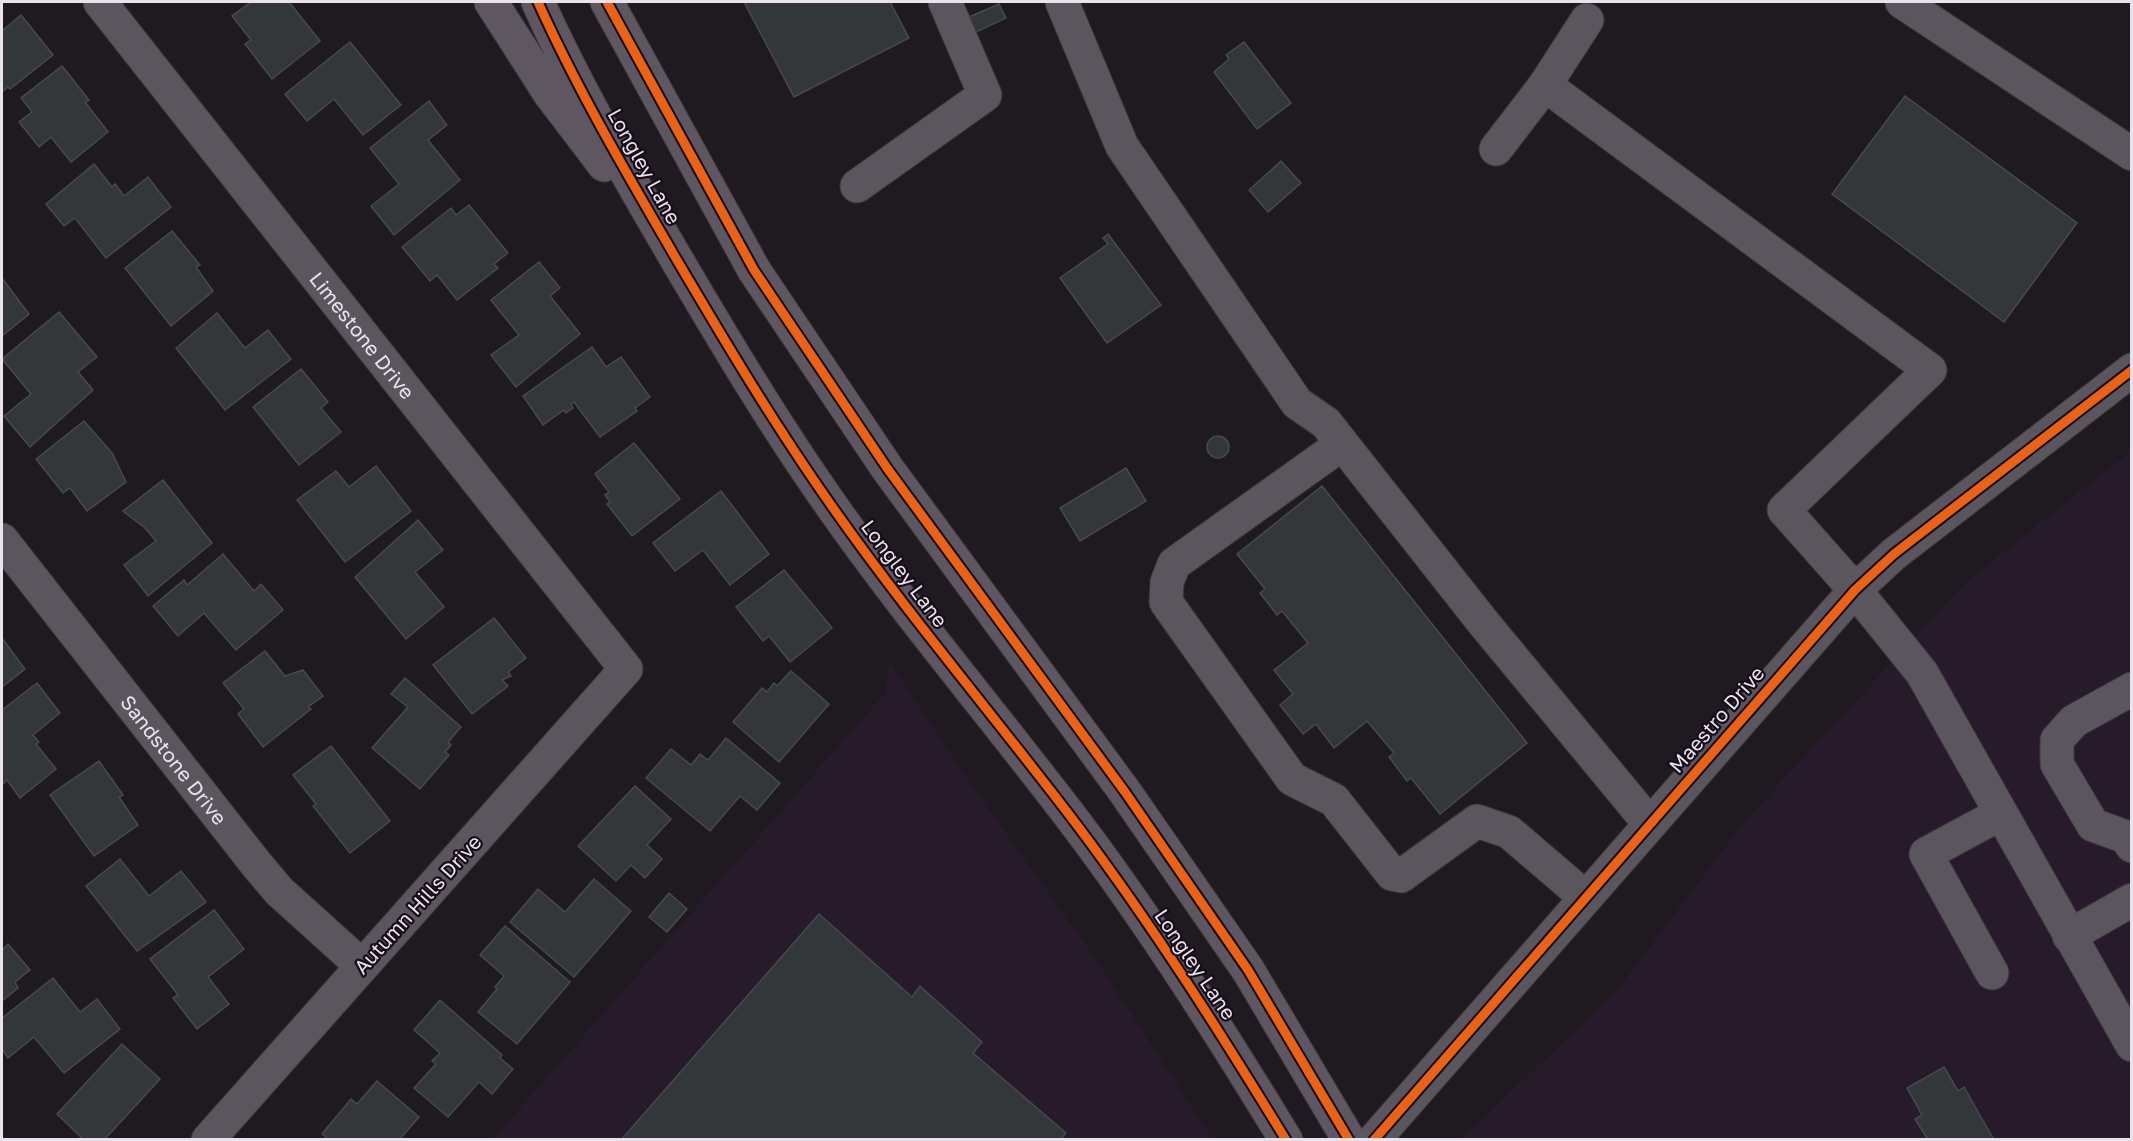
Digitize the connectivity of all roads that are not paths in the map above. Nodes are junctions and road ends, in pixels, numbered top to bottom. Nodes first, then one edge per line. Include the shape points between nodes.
1 (100, 2) edge
2 (491, 2) edge
3 (538, 2) edge
4 (607, 2) edge
5 (945, 2) edge
6 (1062, 2) edge
7 (1902, 2) edge
8 (1587, 20) dead end
9 (1545, 85) junction
10 (1496, 149) dead end
11 (2132, 154) edge
12 (857, 186) dead end
13 (681, 266) junction
14 (2132, 370) edge
15 (1342, 444) junction
16 (2, 540) edge
17 (1855, 590) junction
18 (626, 669) joint
19 (2132, 689) edge
20 (2000, 814) junction
21 (1649, 823) junction
22 (2132, 846) edge
23 (1585, 897) junction
24 (2132, 900) edge
25 (2069, 936) junction
26 (362, 966) junction
27 (1992, 973) dead end
28 (2132, 1044) edge
29 (208, 1140) edge
30 (1286, 1140) edge
31 (1349, 1140) edge
32 (1374, 1140) edge

1 - 18 street, Limestone Drive
2 - 13 main road via 550,94
3 - 13 main road, Longley Lane via 558,47
4 - 31 main road, Longley Lane via 754,270 887,468 1125,792 1248,970
5 - 12 street via 985,95
6 - 15 street via 1122,146 1298,403 1326,423
7 - 11 street
8 - 9 street
9 - 10 street
9 - 17 street via 1930,370 1784,510
13 - 30 main road, Longley Lane via 752,388 831,506 1078,826 1218,1028
14 - 17 street, Maestro Drive via 1894,554
15 - 21 street
15 - 23 street via 1174,564 1167,582 1166,602 1292,779 1334,800 1392,874 1401,876 1477,821 1509,832
16 - 26 street, Sandstone Drive via 257,865 279,891
17 - 20 street via 1922,673
17 - 21 street, Maestro Drive
18 - 26 street, Autumn Hills Drive
19 - 22 street via 2074,722 2057,740 2057,764 2093,825 2126,837
20 - 25 street
20 - 27 street via 1926,854
21 - 23 street, Maestro Drive
23 - 32 street, Maestro Drive
24 - 25 street
25 - 28 street
26 - 29 street, Autumn Hills Drive

